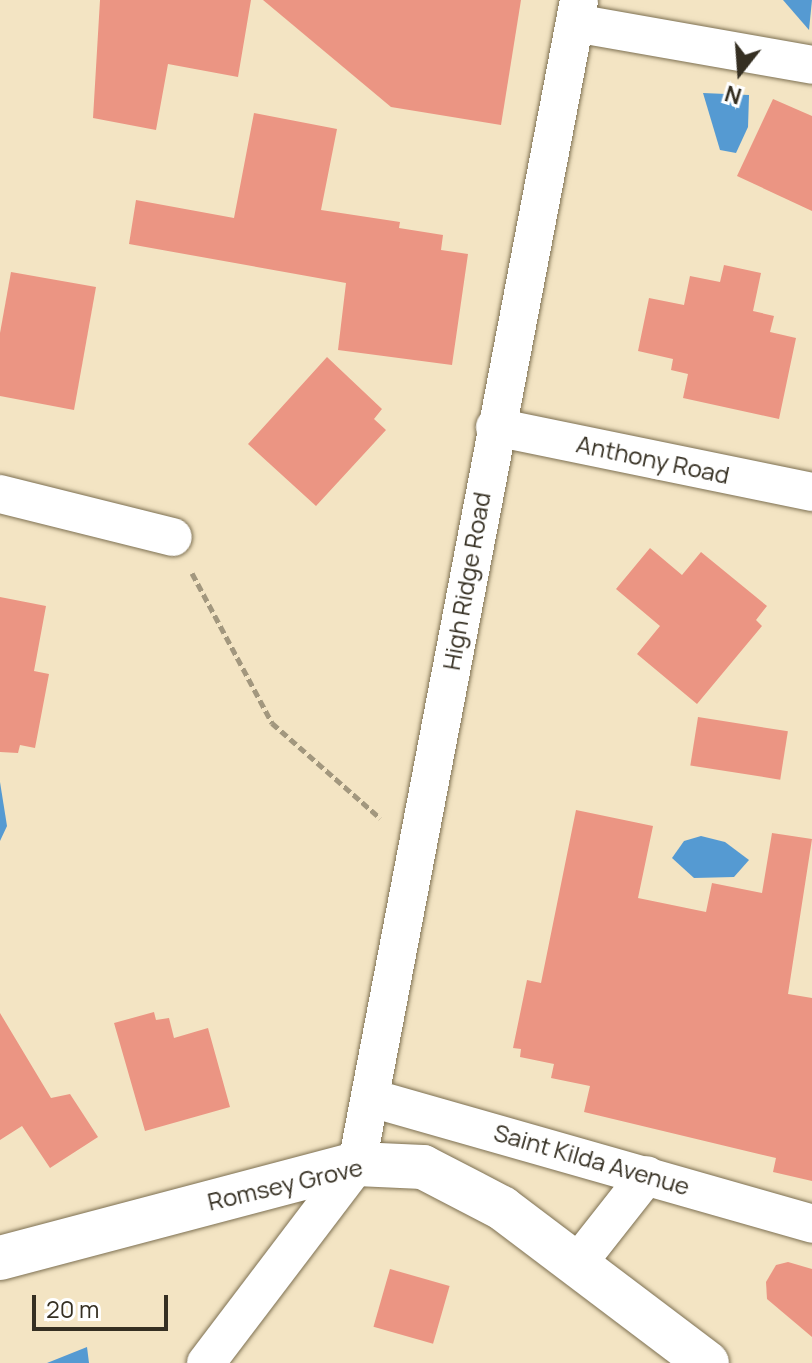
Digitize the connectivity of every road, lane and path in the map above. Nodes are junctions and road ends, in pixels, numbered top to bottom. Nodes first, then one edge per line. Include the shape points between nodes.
1 (577, 12) edge
2 (812, 65) edge
3 (495, 427) junction
4 (812, 492) edge
5 (0, 494) edge
6 (173, 537) joint
7 (416, 850) junction
8 (371, 1098) junction
9 (357, 1164) junction
10 (647, 1175) junction
11 (812, 1224) edge
12 (0, 1258) edge
13 (577, 1264) junction
14 (206, 1363) edge
15 (707, 1363) edge

1 - 2 street
1 - 3 street, High Ridge Road
3 - 4 street, Anthony Road
3 - 7 street, High Ridge Road
5 - 6 street
6 - 7 path via 272,723
7 - 8 street, High Ridge Road
8 - 9 street, High Ridge Road
8 - 10 street, Saint Kilda Avenue
9 - 12 street, Romsey Grove
9 - 13 street, Romsey Grove via 423,1167 453,1179
9 - 14 street
10 - 11 street, Saint Kilda Avenue
10 - 13 street
13 - 15 street, Romsey Grove

